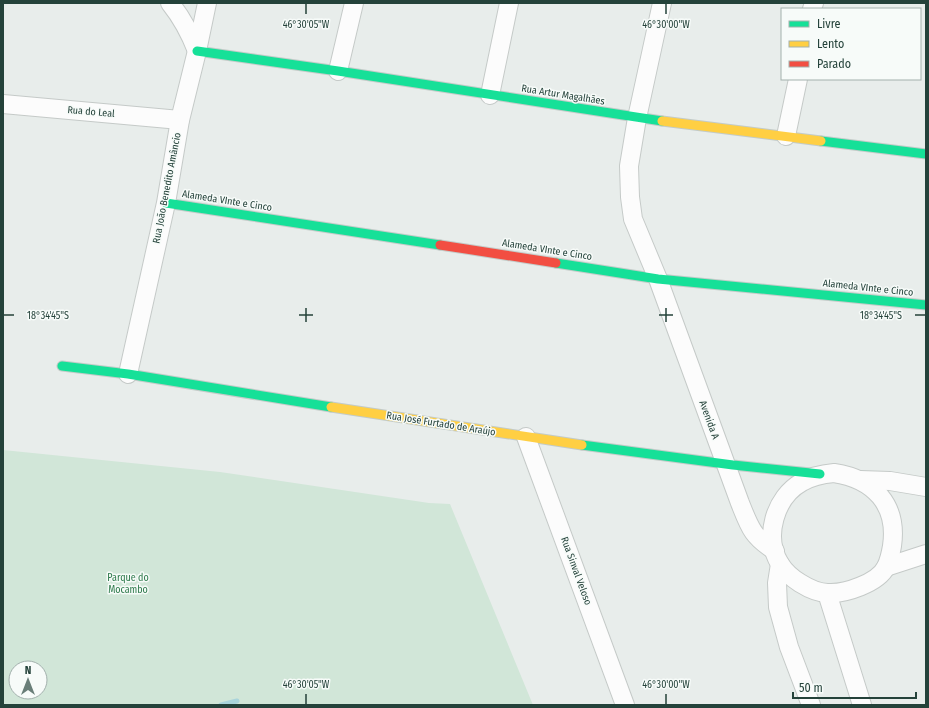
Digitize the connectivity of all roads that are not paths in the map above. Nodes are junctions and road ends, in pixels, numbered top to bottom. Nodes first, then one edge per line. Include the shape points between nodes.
1 (170, 3) edge
2 (207, 3) edge
3 (354, 3) edge
4 (509, 3) edge
5 (662, 3) edge
6 (197, 51) junction
7 (338, 71) junction
8 (798, 80) edge
9 (490, 95) junction
10 (3, 104) edge
11 (637, 118) junction
12 (180, 120) junction
13 (786, 136) junction
14 (926, 153) edge
15 (166, 203) junction
16 (658, 279) junction
17 (926, 305) edge
18 (62, 366) dead end
19 (128, 374) junction
20 (526, 438) junction
21 (726, 465) junction
22 (820, 474) junction
23 (860, 480) junction
24 (926, 487) edge
25 (926, 554) edge
26 (777, 558) junction
27 (886, 567) junction
28 (827, 593) junction
29 (624, 705) edge
30 (811, 705) edge
31 (862, 705) edge

1 - 6 street via 179,14
2 - 6 street, Rua João Benedito Amâncio
3 - 7 street
4 - 9 street
5 - 11 street, Avenida A
6 - 7 street, Rua Artur Magalhães
6 - 12 street, Rua João Benedito Amâncio
7 - 9 street, Rua Artur Magalhães
8 - 13 street
9 - 11 street, Rua Artur Magalhães
10 - 12 street, Rua do Leal
11 - 13 street, Rua Artur Magalhães
11 - 16 street, Avenida A via 629,166 633,220
12 - 15 street, Rua João Benedito Amâncio
13 - 14 street, Rua Artur Magalhães
15 - 16 street, Alameda VInte e Cinco
15 - 19 street, Rua João Benedito Amâncio
16 - 17 street, Alameda VInte e Cinco
16 - 21 street, Avenida A
18 - 19 street, Rua José Furtado de Araújo
19 - 20 street, Rua José Furtado de Araújo
20 - 21 street, Rua José Furtado de Araújo
20 - 29 street, Rua Sinval Veloso
21 - 22 street, Rua José Furtado de Araújo
21 - 26 street, Avenida A via 749,525
22 - 23 street via 848,475
22 - 26 street via 802,482 786,495 776,512 772,532
23 - 24 street via 890,481
23 - 27 street via 872,487 881,497 892,522 893,535
25 - 27 street
26 - 28 street via 791,577 807,588
26 - 30 street via 778,607 789,647
27 - 28 street via 877,578 860,587 842,593
28 - 31 street

